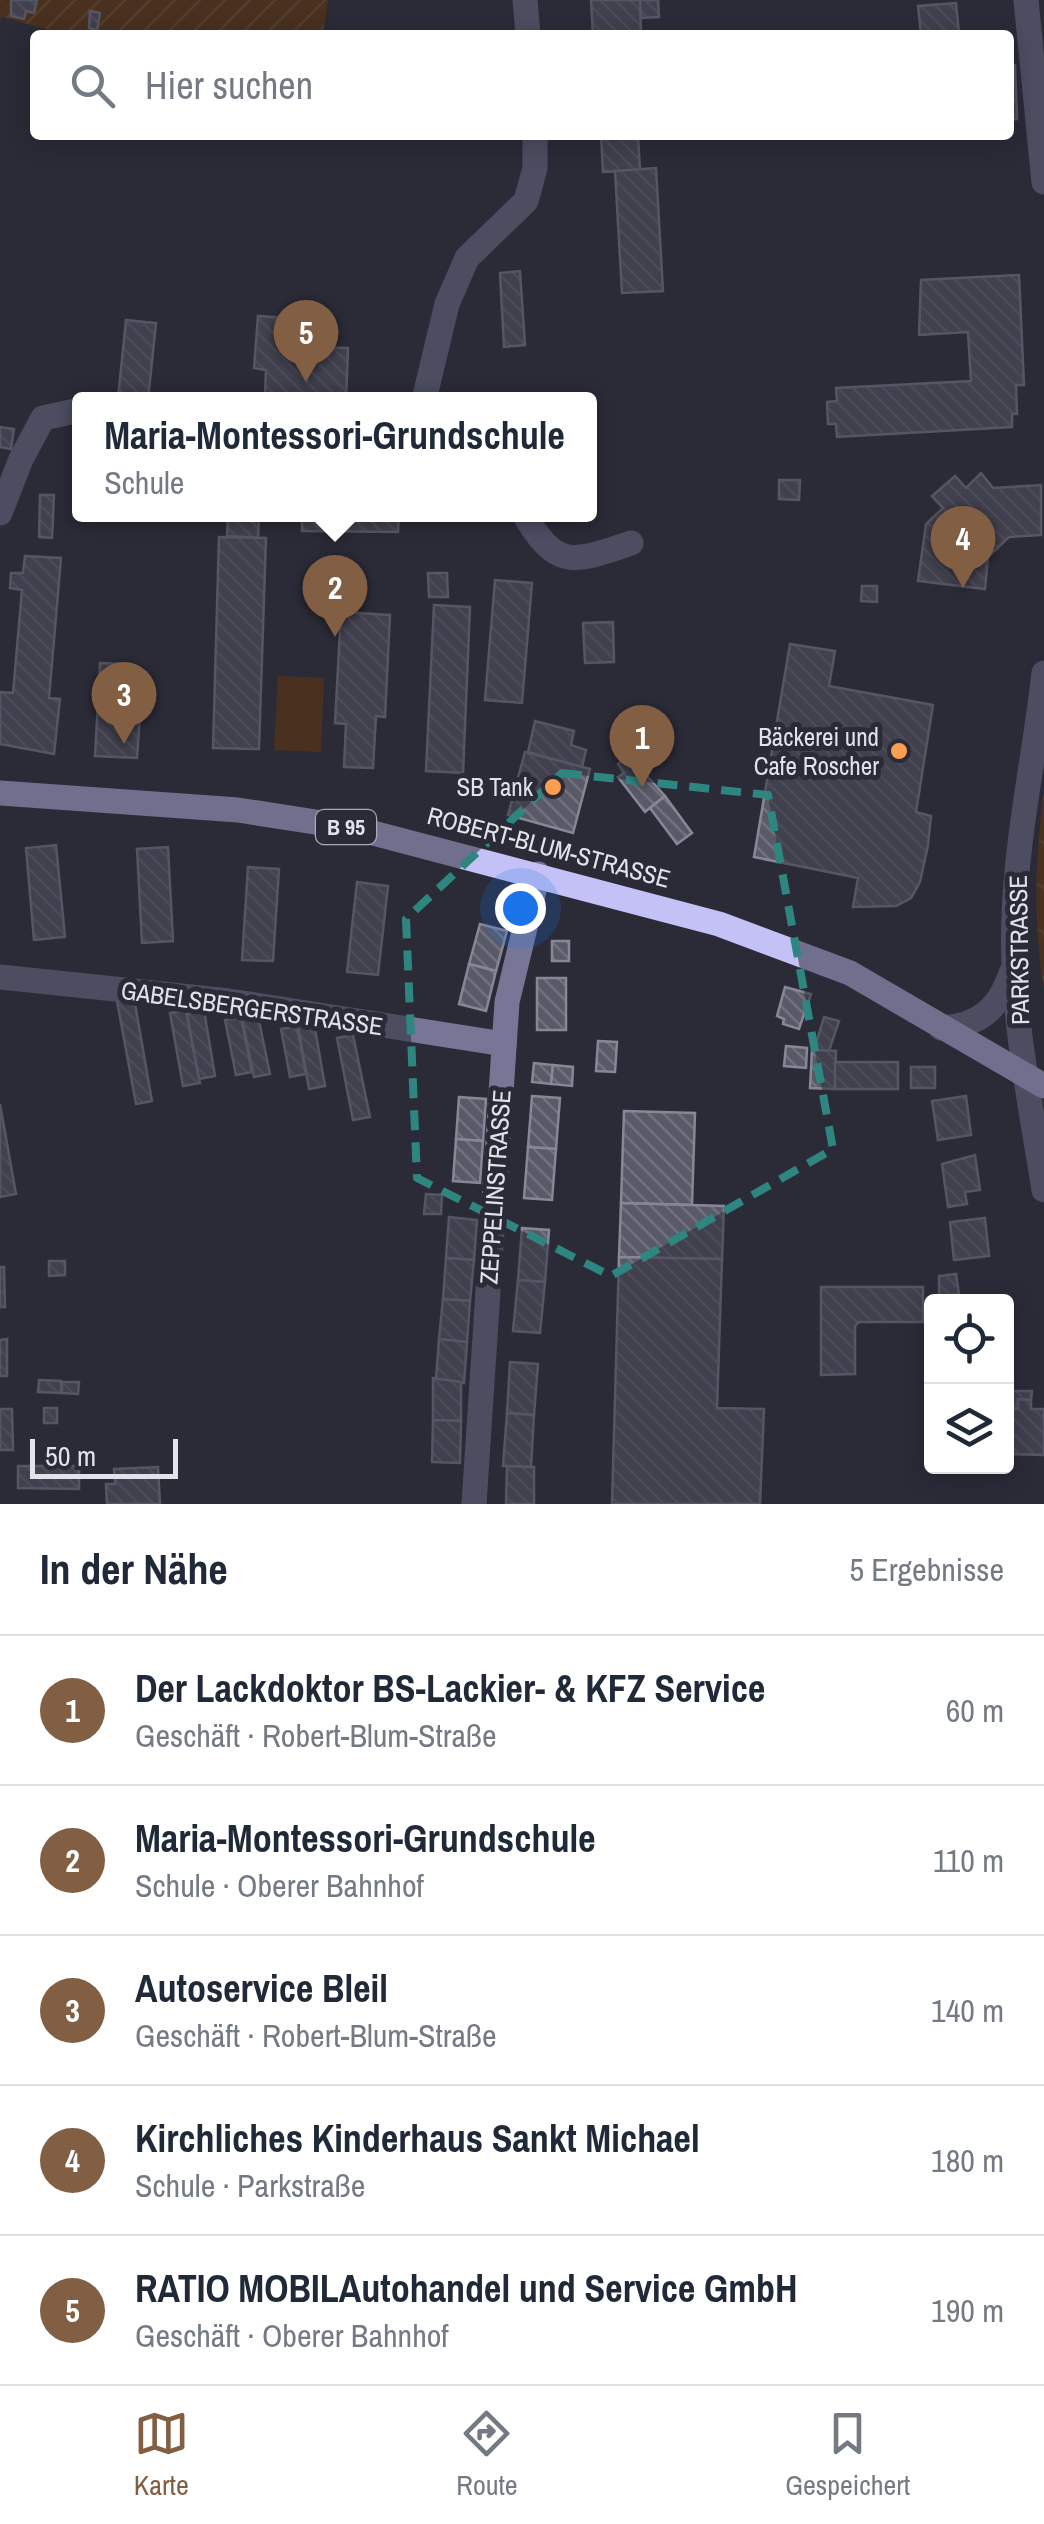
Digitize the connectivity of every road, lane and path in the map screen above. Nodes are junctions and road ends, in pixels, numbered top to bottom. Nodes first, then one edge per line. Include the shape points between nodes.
1 (525, 0) edge
2 (1026, 0) edge
3 (528, 30) edge
4 (535, 140) edge
5 (1044, 182) edge
6 (426, 392) edge
7 (72, 412) edge
8 (0, 513) edge
9 (528, 522) edge
10 (631, 544) dead end
11 (1044, 672) edge
12 (0, 793) edge
13 (538, 874) junction
14 (1014, 963) junction
15 (0, 977) edge
16 (941, 1028) junction
17 (504, 1044) junction
18 (1035, 1082) edge
19 (1043, 1173) edge
20 (474, 1504) edge

1 - 3 street
2 - 5 street
4 - 6 street via 526,201 467,258 447,304
7 - 8 street via 43,418
9 - 10 street via 554,556 584,557
11 - 14 street, PARKSTRASSE via 1016,873
12 - 13 main road, ROBERT-BLUM-STRASSE / B 95 via 272,814
13 - 16 main road, ROBERT-BLUM-STRASSE / B 95 via 804,954
13 - 17 street, ZEPPELINSTRASSE via 507,1002
14 - 16 street via 986,1016
14 - 18 street, PARKSTRASSE
15 - 17 street, GABELSBERGERSTRASSE via 229,1001
16 - 18 main road, ROBERT-BLUM-STRASSE / B 95
17 - 20 street, ZEPPELINSTRASSE
18 - 19 street, PARKSTRASSE

